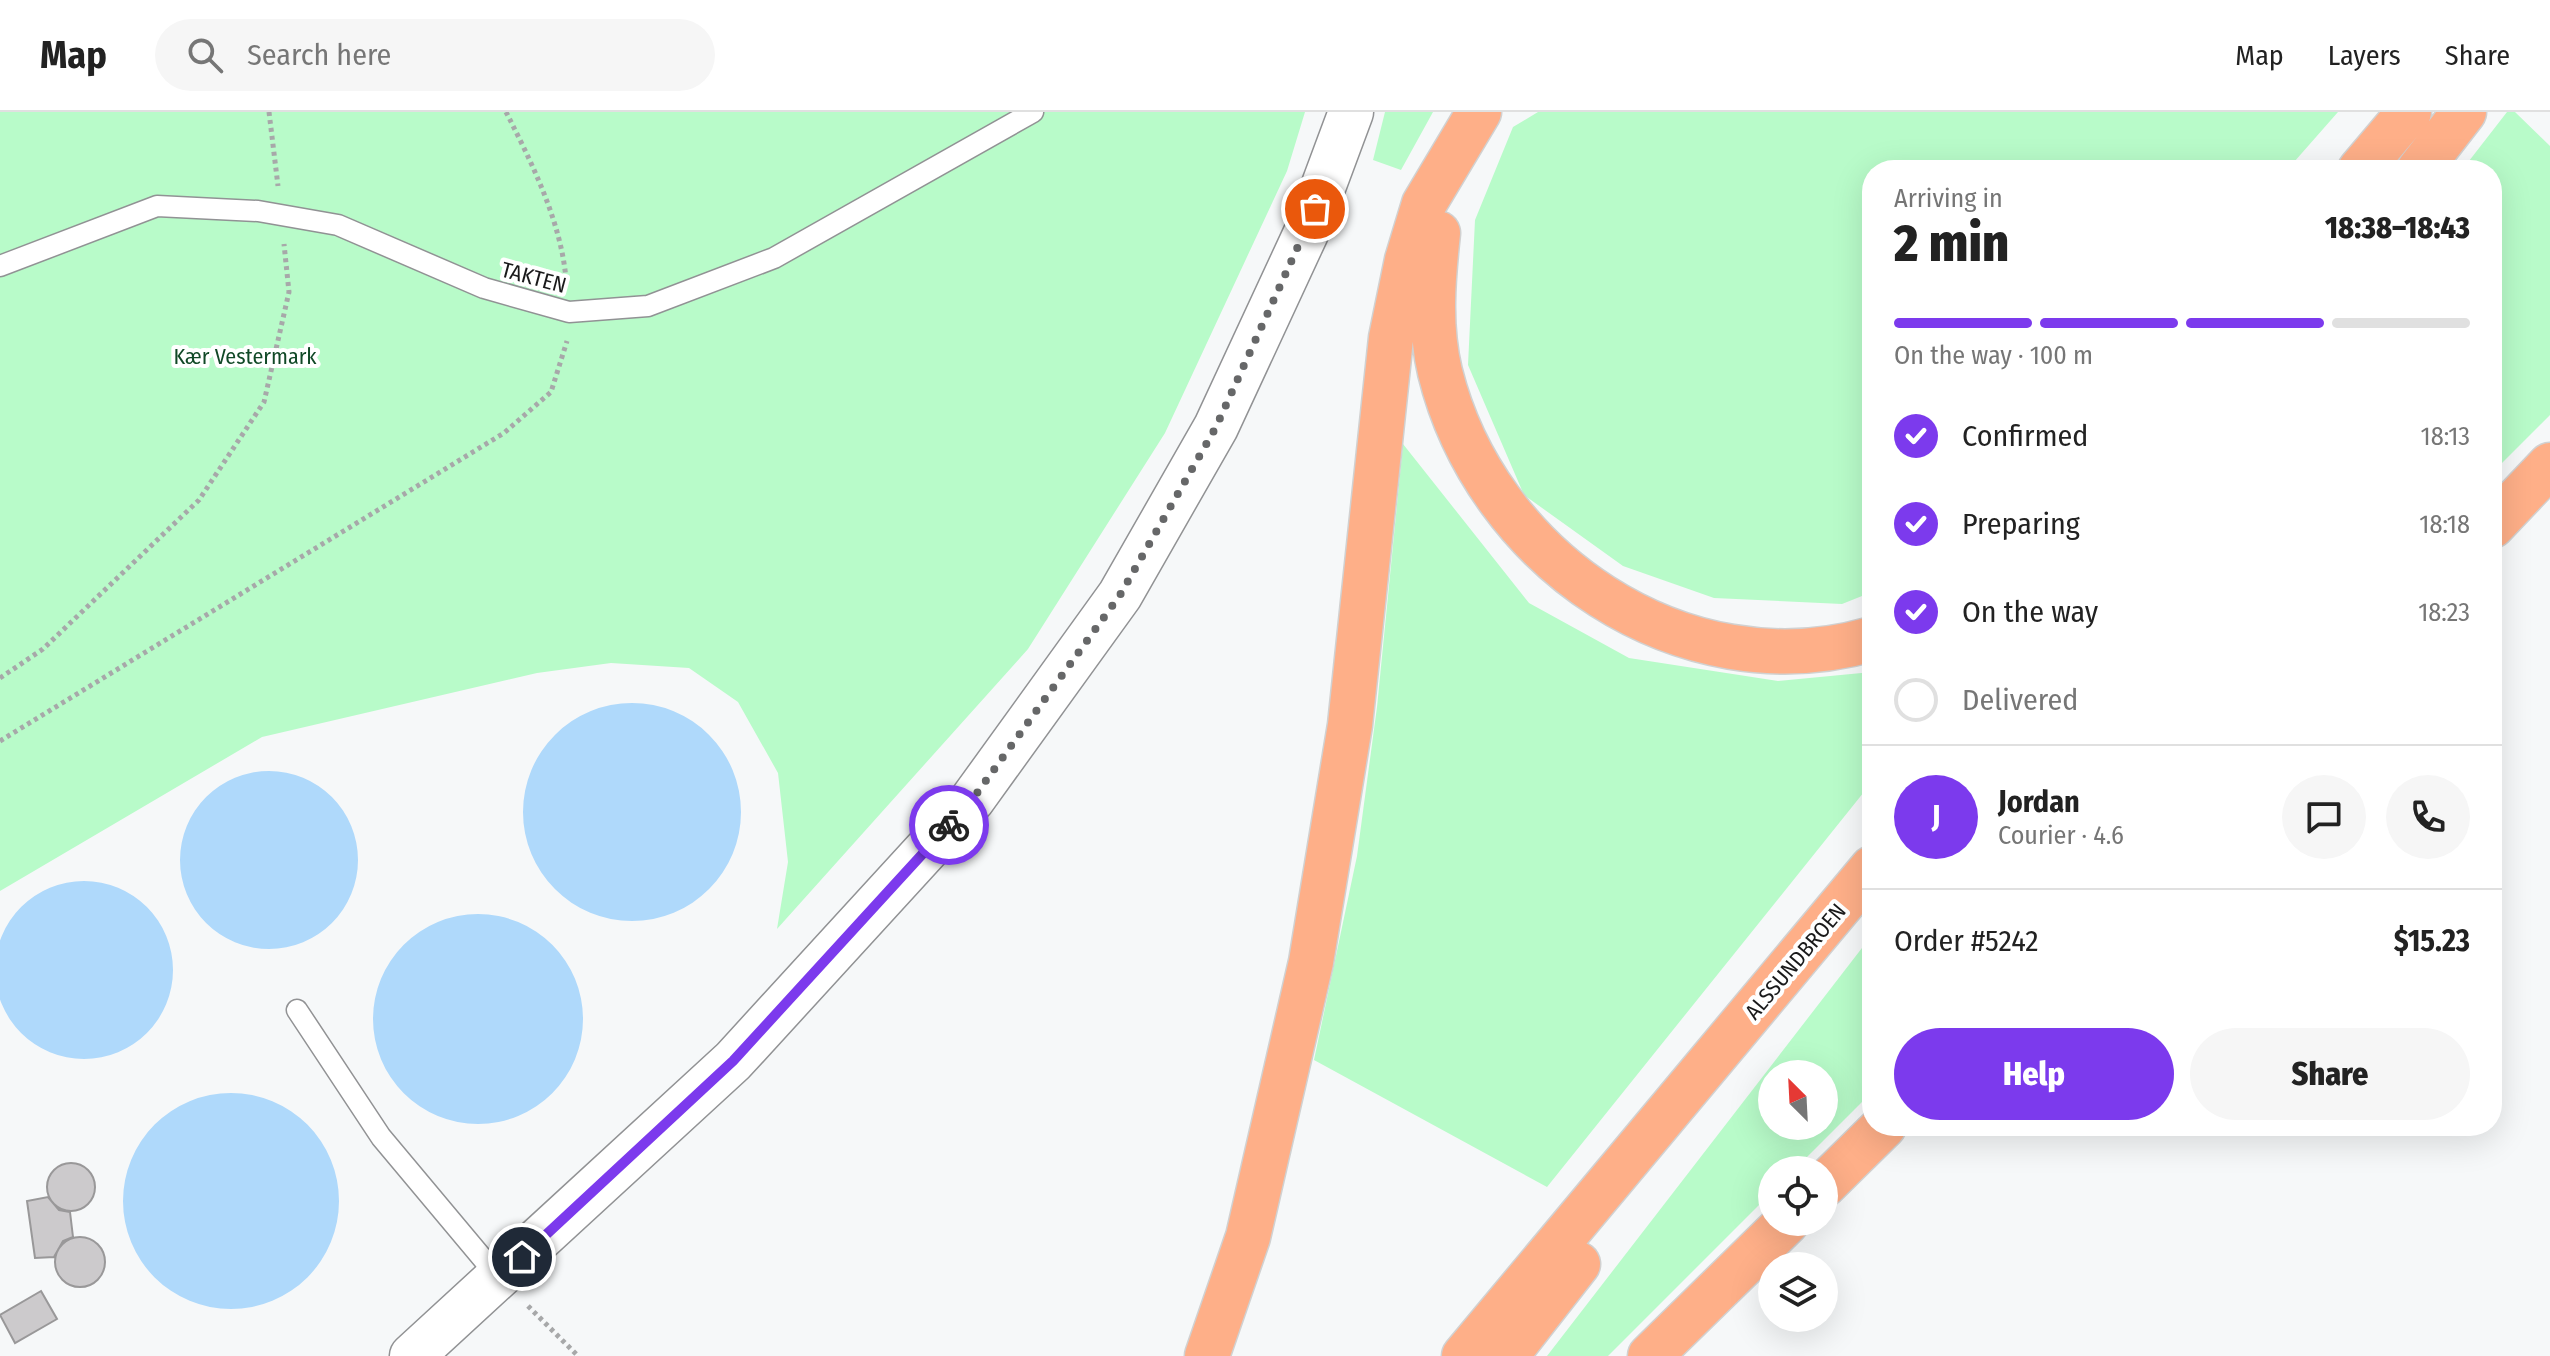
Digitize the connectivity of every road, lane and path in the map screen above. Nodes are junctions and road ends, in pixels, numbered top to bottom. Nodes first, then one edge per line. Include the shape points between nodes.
1 (269, 112) edge
2 (506, 112) edge
3 (1033, 112) edge
4 (1351, 112) edge
5 (2409, 112) edge
6 (2464, 112) edge
7 (1473, 122) edge
8 (2368, 160) edge
9 (2427, 160) edge
10 (281, 213) junction
11 (0, 266) edge
12 (569, 312) junction
13 (2550, 465) edge
14 (2550, 484) edge
15 (2502, 515) edge
16 (2502, 525) edge
17 (1862, 642) edge
18 (0, 678) edge
19 (0, 741) edge
20 (1862, 881) edge
21 (1862, 883) edge
22 (297, 1010) dead end
23 (1874, 1136) edge
24 (1838, 1171) edge
25 (1773, 1236) edge
26 (499, 1278) junction
27 (412, 1356) edge
28 (578, 1356) edge
29 (1207, 1356) edge
30 (1464, 1356) edge
31 (1506, 1356) edge
32 (1650, 1356) edge

1 - 10 path
2 - 12 path via 547,203 564,260
3 - 12 lane, TAKTEN via 774,258 648,306
4 - 26 street via 1306,233 1216,427 1120,595 972,800 733,1061
5 - 8 highway
6 - 9 highway
7 - 17 highway via 1440,217 1431,294 1440,371 1464,444 1504,510 1557,566 1621,609 1693,638 1770,650
7 - 29 highway via 1424,204 1407,260 1391,338 1350,725 1311,962 1248,1237
10 - 11 lane, TAKTEN via 157,206
10 - 12 lane, TAKTEN via 338,225 484,288
10 - 18 path via 289,292 264,402 199,500 43,649
12 - 19 path via 567,350 551,392 504,433
13 - 15 highway
14 - 16 highway
20 - 30 highway, ALSSUNDBROEN
21 - 31 highway, ALSSUNDBROEN via 1736,1062
22 - 26 lane via 381,1137
23 - 24 highway
25 - 32 highway
26 - 27 street
26 - 28 path

